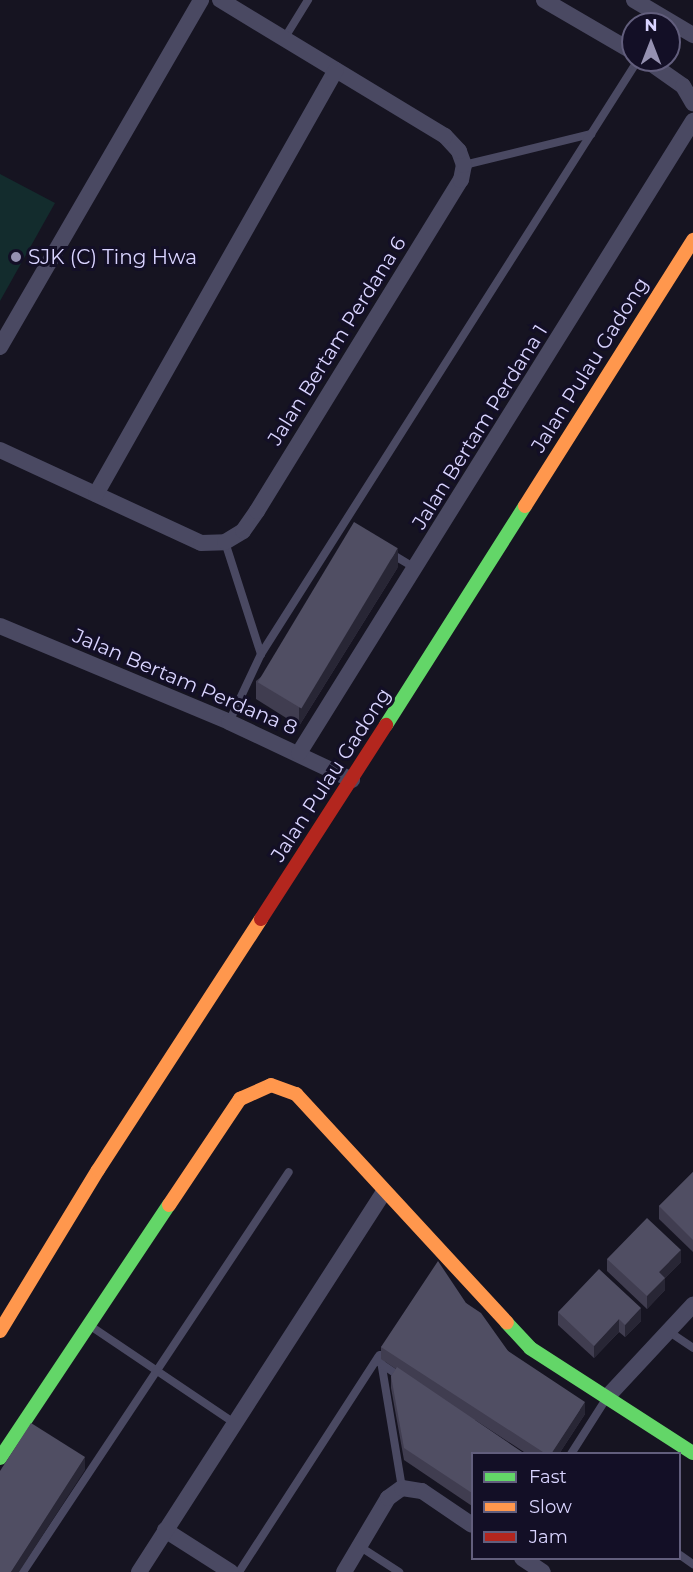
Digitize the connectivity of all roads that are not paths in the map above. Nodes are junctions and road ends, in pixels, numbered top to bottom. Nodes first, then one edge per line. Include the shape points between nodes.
1 (201, 0) edge
2 (220, 0) edge
3 (308, 0) edge
4 (544, 0) edge
5 (634, 0) edge
6 (693, 35) edge
7 (284, 39) junction
8 (621, 45) edge
9 (336, 70) junction
10 (630, 72) edge
11 (663, 72) edge
12 (693, 104) edge
13 (693, 121) edge
14 (591, 134) junction
15 (461, 158) junction
16 (693, 240) edge
17 (0, 347) edge
18 (0, 450) edge
19 (96, 494) junction
20 (344, 524) junction
21 (353, 529) edge
22 (225, 542) junction
23 (380, 546) edge
24 (415, 569) junction
25 (0, 626) edge
26 (261, 654) junction
27 (229, 722) junction
28 (299, 753) junction
29 (352, 780) junction
30 (289, 1172) dead end
31 (383, 1193) junction
32 (693, 1305) edge
33 (89, 1324) junction
34 (0, 1331) edge
35 (668, 1331) junction
36 (386, 1346) edge
37 (693, 1348) edge
38 (380, 1359) junction
39 (156, 1370) junction
40 (409, 1382) edge
41 (608, 1396) junction
42 (232, 1422) junction
43 (572, 1452) edge
44 (693, 1453) edge
45 (0, 1458) edge
46 (402, 1488) junction
47 (471, 1524) edge
48 (165, 1530) junction
49 (359, 1546) junction
50 (525, 1560) edge
51 (23, 1572) edge
52 (139, 1572) edge
53 (231, 1572) edge
54 (239, 1572) edge
55 (344, 1572) edge
56 (399, 1572) edge
57 (543, 1572) edge

1 - 17 street
2 - 7 street
3 - 7 lane
4 - 8 street
5 - 6 street
7 - 9 street
9 - 15 street via 445,136
9 - 19 street
10 - 14 lane
11 - 12 street via 683,86
13 - 24 street, Jalan Bertam Perdana 1
14 - 15 lane
14 - 20 lane
15 - 22 street, Jalan Bertam Perdana 6 via 461,180 243,531
16 - 29 main road, Jalan Pulau Gadong
18 - 19 street
19 - 22 street via 201,543
20 - 21 lane
20 - 26 lane
22 - 26 lane
23 - 24 lane
24 - 28 street, Jalan Bertam Perdana 1
25 - 27 street, Jalan Bertam Perdana 8
26 - 27 lane
27 - 28 street, Jalan Bertam Perdana 8
28 - 29 street, Jalan Bertam Perdana 8
29 - 34 main road, Jalan Pulau Gadong via 98,1170
30 - 39 lane
31 - 33 main road via 296,1094 277,1086 261,1087 240,1099
31 - 41 main road via 440,1262 530,1348
31 - 42 street
32 - 35 street
33 - 39 lane
33 - 45 main road
35 - 37 lane
35 - 41 street
36 - 38 lane
38 - 40 lane
38 - 46 lane
38 - 54 lane
39 - 42 lane
39 - 51 lane
41 - 43 lane
41 - 44 main road
42 - 48 street
46 - 47 street via 422,1491
46 - 49 street via 388,1498
48 - 52 street
48 - 53 street
49 - 55 street
49 - 56 lane
50 - 57 street

